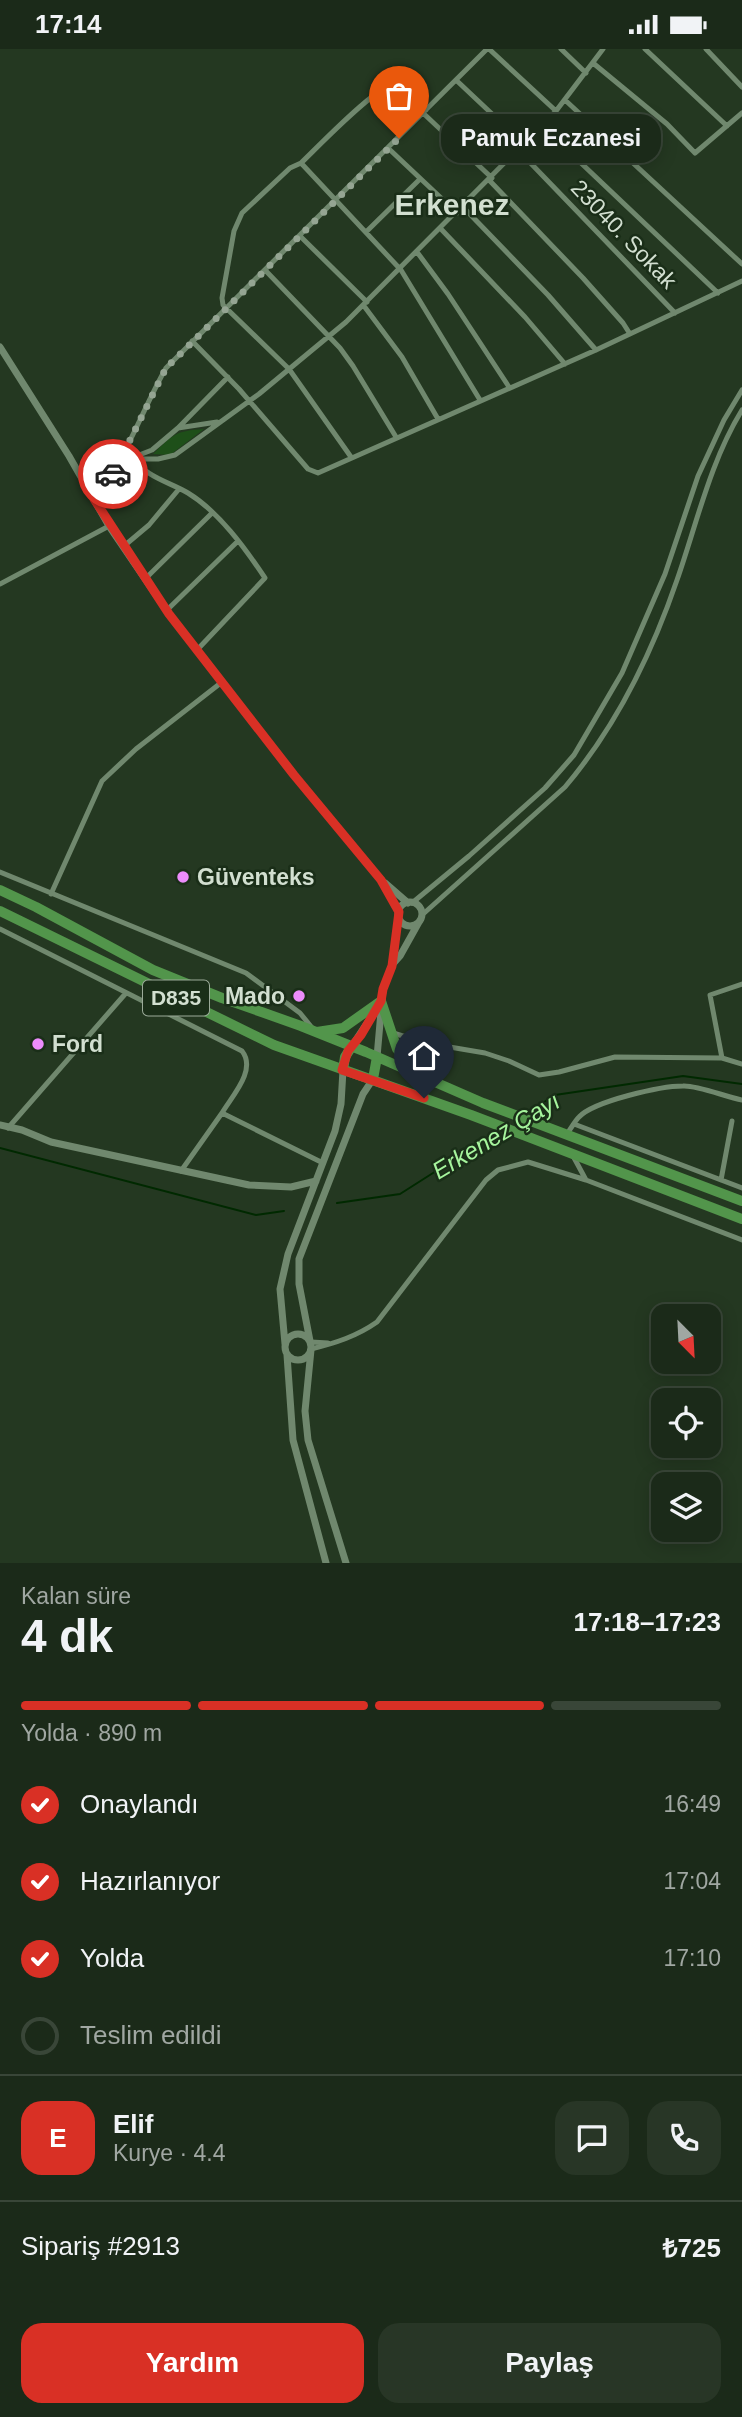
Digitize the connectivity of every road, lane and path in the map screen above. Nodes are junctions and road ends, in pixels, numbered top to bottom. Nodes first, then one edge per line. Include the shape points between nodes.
1 (488, 49) edge
2 (561, 49) edge
3 (603, 49) edge
4 (645, 49) edge
5 (706, 49) edge
6 (593, 63) junction
7 (586, 73) junction
8 (456, 80) junction
9 (742, 87) edge
10 (565, 100) junction
11 (556, 111) junction
12 (425, 112) junction
13 (742, 113) edge
14 (542, 126) junction
15 (727, 126) junction
16 (524, 144) junction
17 (388, 149) junction
18 (518, 150) junction
19 (301, 163) junction
20 (420, 179) junction
21 (491, 179) junction
22 (336, 200) junction
23 (463, 207) junction
24 (457, 213) junction
25 (441, 229) junction
26 (366, 232) junction
27 (300, 236) junction
28 (418, 253) junction
29 (742, 264) edge
30 (401, 269) junction
31 (265, 270) junction
32 (742, 281) edge
33 (718, 293) junction
34 (366, 304) junction
35 (226, 309) junction
36 (675, 313) junction
37 (630, 334) junction
38 (330, 336) junction
39 (191, 341) junction
40 (0, 347) edge
41 (596, 350) junction
42 (565, 363) junction
43 (289, 369) junction
44 (228, 377) junction
45 (509, 387) junction
46 (742, 390) edge
47 (250, 400) junction
48 (480, 400) junction
49 (742, 409) edge
50 (438, 419) junction
51 (219, 422) junction
52 (178, 428) junction
53 (396, 437) junction
54 (124, 454) junction
55 (134, 457) junction
56 (351, 457) junction
57 (146, 472) junction
58 (179, 489) junction
59 (94, 499) junction
60 (121, 501) dead end
61 (212, 513) junction
62 (109, 526) junction
63 (238, 541) junction
64 (124, 546) junction
65 (667, 568) junction
66 (680, 572) junction
67 (145, 579) junction
68 (0, 584) edge
69 (166, 611) junction
70 (197, 650) junction
71 (222, 682) junction
72 (0, 872) edge
73 (381, 880) junction
74 (0, 890) edge
75 (51, 894) junction
76 (410, 903) junction
77 (0, 911) edge
78 (399, 913) junction
79 (420, 918) junction
80 (0, 929) edge
81 (392, 966) junction
82 (742, 984) edge
83 (125, 993) junction
84 (381, 1001) junction
85 (315, 1032) junction
86 (390, 1032) junction
87 (352, 1046) junction
88 (377, 1057) junction
89 (722, 1058) junction
90 (742, 1064) edge
91 (342, 1070) junction
92 (422, 1076) junction
93 (373, 1079) junction
94 (742, 1100) edge
95 (222, 1113) junction
96 (732, 1121) dead end
97 (574, 1124) junction
98 (4, 1127) edge
99 (566, 1135) junction
100 (572, 1154) junction
101 (323, 1163) junction
102 (181, 1171) junction
103 (586, 1180) junction
104 (721, 1180) junction
105 (316, 1181) junction
106 (742, 1188) edge
107 (742, 1201) edge
108 (742, 1219) edge
109 (742, 1240) edge
110 (285, 1343) junction
111 (311, 1345) junction
112 (287, 1355) junction
113 (326, 1563) edge
114 (346, 1563) edge

1 - 8 street
1 - 11 street
2 - 7 street
3 - 6 street
4 - 15 street
5 - 9 street
6 - 7 street
6 - 15 street via 695,153
7 - 10 street
8 - 12 street
8 - 16 street
10 - 11 street
10 - 29 street
11 - 14 street
12 - 17 street
12 - 19 street via 401,84 388,85
12 - 21 street
13 - 15 street
14 - 16 street
14 - 33 street
16 - 18 street
17 - 20 street
17 - 22 street
18 - 21 street
18 - 36 street, 23040. Sokak
19 - 22 street
19 - 35 street via 242,213 230,248 222,298
20 - 24 street
20 - 26 street
21 - 23 street
21 - 37 street
22 - 26 street
22 - 27 street
23 - 24 street
23 - 41 street
24 - 25 street
25 - 28 street
25 - 42 street
26 - 30 street
27 - 31 street
27 - 34 street
28 - 30 street
28 - 45 street
30 - 34 street
30 - 48 street
31 - 35 street
31 - 38 street
32 - 33 street
33 - 36 street
34 - 38 street
34 - 50 street
35 - 39 street
35 - 43 street
36 - 37 street
37 - 41 street
38 - 43 street
38 - 53 street via 354,366
39 - 44 street
39 - 54 street via 166,368
40 - 59 main road
41 - 42 street
42 - 45 street
43 - 47 street
43 - 56 street
44 - 47 street
44 - 52 street
45 - 48 street
46 - 65 street via 698,476
47 - 51 street
47 - 56 street via 307,470 318,473
48 - 50 street
49 - 66 street via 709,478
50 - 53 street
51 - 52 street
51 - 55 street via 169,459
52 - 55 street via 152,450
53 - 56 street
54 - 55 street
54 - 59 street
55 - 57 street
57 - 58 street
57 - 60 street
58 - 61 street
58 - 64 street
59 - 62 main road
61 - 63 street
61 - 67 street
62 - 64 main road
62 - 68 street
63 - 69 street
63 - 70 street via 265,578
64 - 67 main road
65 - 66 street
65 - 76 street via 616,687 574,755 545,788
66 - 79 street via 635,680 583,765 565,787
67 - 69 main road
69 - 70 main road
70 - 71 main road
71 - 73 main road
71 - 75 street via 102,781
72 - 75 street
73 - 76 main road
73 - 78 main road
74 - 85 highway, D835 via 153,970
75 - 85 street via 246,973 300,1013
76 - 78 main road
76 - 79 main road via 418,906
77 - 91 highway, D835 via 233,1026
78 - 79 main road via 405,924 412,925
78 - 81 main road
79 - 81 main road
80 - 83 street
81 - 84 main road
82 - 89 street via 710,995
83 - 95 street via 245,1054 248,1069
83 - 98 street
84 - 85 highway via 343,1028
84 - 86 highway
84 - 87 main road
84 - 88 main road
85 - 87 highway, D835
86 - 89 street via 485,1053 539,1075 615,1057
86 - 92 highway via 397,1049
87 - 88 highway, D835
87 - 91 highway
88 - 92 highway, D835
88 - 93 highway
89 - 90 street
91 - 93 highway, D835
91 - 101 main road via 341,1104
92 - 99 highway, D835
93 - 100 highway, D835
93 - 111 main road via 363,1094 299,1259
94 - 97 street via 685,1085 607,1101
95 - 101 street
95 - 102 street
96 - 104 street
97 - 99 street
97 - 104 street
98 - 102 main road
99 - 107 highway, D835
100 - 103 street
100 - 108 highway, D835
101 - 105 main road
102 - 105 main road via 249,1185 291,1187
103 - 109 street
103 - 111 street via 528,1162 498,1170 377,1322 332,1344
104 - 106 street
105 - 110 main road via 280,1289
110 - 111 main road via 294,1334 303,1335
110 - 112 main road
111 - 112 main road via 307,1357 299,1360
111 - 114 main road via 305,1411 308,1440
112 - 113 main road via 293,1440

